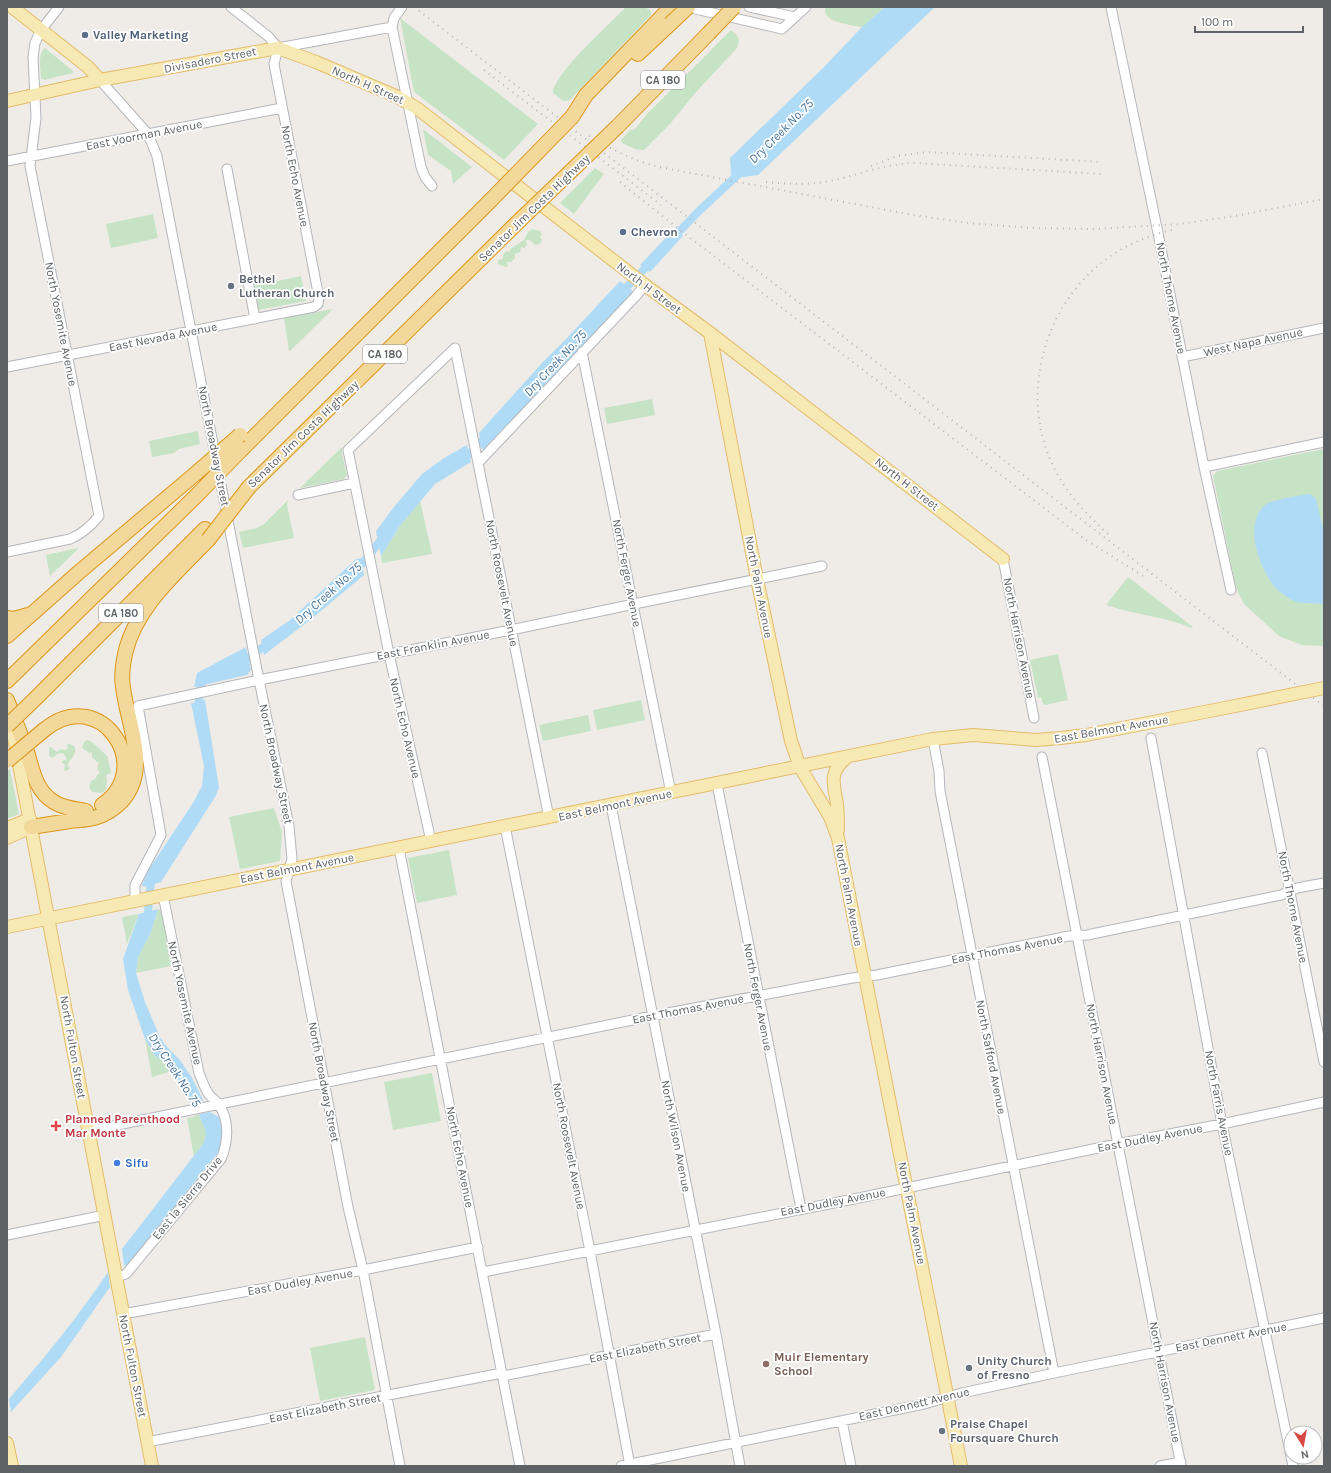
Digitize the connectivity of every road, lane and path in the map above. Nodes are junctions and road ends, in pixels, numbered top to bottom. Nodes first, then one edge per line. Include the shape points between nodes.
1 (12, 7) edge
2 (59, 7) edge
3 (231, 7) edge
4 (402, 7) edge
5 (671, 7) edge
6 (688, 7) edge
7 (734, 7) edge
8 (749, 7) edge
9 (806, 7) edge
10 (1110, 7) edge
11 (795, 17) junction
12 (664, 23) junction
13 (392, 27) junction
14 (41, 30) junction
15 (278, 48) junction
16 (100, 80) junction
17 (34, 94) junction
18 (7, 101) edge
19 (408, 102) junction
20 (282, 108) junction
21 (148, 134) junction
22 (30, 157) junction
23 (7, 162) edge
24 (228, 169) dead end
25 (432, 186) dead end
26 (645, 285) junction
27 (318, 304) joint
28 (255, 319) junction
29 (1324, 328) edge
30 (192, 331) junction
31 (710, 333) junction
32 (582, 352) junction
33 (67, 356) junction
34 (1182, 357) junction
35 (7, 367) edge
36 (241, 442) junction
37 (1324, 442) edge
38 (348, 450) joint
39 (477, 459) junction
40 (1204, 467) junction
41 (354, 483) junction
42 (298, 495) dead end
43 (207, 535) junction
44 (7, 552) edge
45 (1003, 558) joint
46 (822, 566) dead end
47 (757, 579) junction
48 (1231, 590) dead end
49 (634, 604) junction
50 (34, 612) junction
51 (7, 618) edge
52 (511, 630) junction
53 (7, 636) edge
54 (389, 654) junction
55 (259, 680) junction
56 (7, 681) edge
57 (1324, 688) edge
58 (7, 700) edge
59 (1034, 718) dead end
60 (7, 726) edge
61 (1151, 738) dead end
62 (933, 740) junction
63 (1262, 753) dead end
64 (1042, 757) dead end
65 (846, 758) junction
66 (7, 761) edge
67 (800, 768) junction
68 (717, 784) junction
69 (671, 793) junction
70 (611, 806) junction
71 (86, 811) junction
72 (549, 818) junction
73 (30, 823) junction
74 (505, 826) junction
75 (7, 828) edge
76 (7, 838) edge
77 (838, 838) junction
78 (431, 841) junction
79 (399, 848) junction
80 (289, 870) junction
81 (1324, 882) edge
82 (1289, 891) junction
83 (161, 896) junction
84 (137, 901) junction
85 (1184, 915) junction
86 (49, 919) junction
87 (7, 928) edge
88 (1078, 936) junction
89 (972, 956) junction
90 (865, 976) junction
91 (758, 996) junction
92 (652, 1016) junction
93 (547, 1038) junction
94 (441, 1059) junction
95 (1324, 1062) edge
96 (324, 1083) junction
97 (1324, 1102) edge
98 (219, 1105) junction
99 (1222, 1124) junction
100 (88, 1131) junction
101 (1117, 1144) junction
102 (1013, 1165) junction
103 (907, 1188) junction
104 (801, 1209) junction
105 (105, 1215) junction
106 (695, 1230) junction
107 (7, 1235) edge
108 (478, 1247) junction
109 (590, 1251) junction
110 (363, 1270) junction
111 (482, 1272) junction
112 (115, 1273) junction
113 (122, 1314) junction
114 (1324, 1318) edge
115 (1265, 1330) junction
116 (716, 1334) junction
117 (1159, 1352) junction
118 (608, 1355) junction
119 (1054, 1373) junction
120 (503, 1374) junction
121 (386, 1396) junction
122 (947, 1397) junction
123 (842, 1421) junction
124 (147, 1442) junction
125 (735, 1442) junction
126 (7, 1443) edge
127 (1181, 1464) edge
128 (627, 1465) edge
129 (12, 1466) edge
130 (152, 1466) edge
131 (400, 1466) edge
132 (520, 1466) edge
133 (740, 1466) edge
134 (851, 1466) edge
135 (961, 1466) edge
136 (1160, 1466) edge
137 (1293, 1466) edge

1 - 14 main road
2 - 14 street, North Yosemite Avenue
3 - 15 street via 269,37
4 - 13 street via 394,18
5 - 12 highway
6 - 11 street via 782,29
6 - 12 highway, CA 180, bridge
7 - 43 highway, Senator Jim Costa Highway / CA 180, bridge via 618,126 249,487
8 - 11 street
9 - 11 street
10 - 34 street, North Thorne Avenue
12 - 36 highway, CA 180, bridge via 299,393
13 - 15 street, Divisadero Street
13 - 19 street
14 - 16 main road via 88,67
14 - 17 street, North Yosemite Avenue via 34,50
15 - 16 main road, Divisadero Street
15 - 19 main road, North H Street
15 - 20 street, North Echo Avenue via 274,64
16 - 17 main road, Divisadero Street
16 - 21 street, North Broadway Street
17 - 18 main road, Divisadero Street
17 - 22 street, North Yosemite Avenue via 36,118
19 - 25 street via 420,167
19 - 26 main road, North H Street
20 - 21 street, East Voorman Avenue
20 - 27 street, North Echo Avenue via 319,298
21 - 22 street, East Voorman Avenue
21 - 30 street, North Broadway Street via 157,156
22 - 23 street, East Voorman Avenue
22 - 33 street, North Yosemite Avenue via 30,169
24 - 28 street
26 - 31 main road, North H Street
26 - 32 street
27 - 28 street, East Nevada Avenue
28 - 30 street, East Nevada Avenue
29 - 34 street, West Napa Avenue
30 - 33 street, East Nevada Avenue
30 - 55 street, North Broadway Street
31 - 45 main road, North H Street
31 - 47 main road, North Palm Avenue
32 - 39 street
32 - 49 street, North Ferger Avenue
33 - 35 street, East Nevada Avenue
33 - 44 street, North Yosemite Avenue via 98,516 79,536
34 - 40 street, North Thorne Avenue
36 - 50 highway, bridge via 194,474
36 - 56 highway, CA 180, bridge via 197,495
37 - 40 street
38 - 39 street, North Roosevelt Avenue via 455,348
38 - 41 street, North Echo Avenue
39 - 52 street, North Roosevelt Avenue
40 - 48 street, North Thorne Avenue
41 - 42 street
41 - 54 street, North Echo Avenue
43 - 60 highway, Senator Jim Costa Highway / CA 180, bridge
43 - 73 highway via 152,601 128,643 123,688 137,762 134,779 127,794 112,810 95,818
45 - 59 street, North Harrison Avenue
46 - 47 street, East Franklin Avenue
47 - 49 street, East Franklin Avenue
47 - 67 main road, North Palm Avenue via 788,731
49 - 52 street, East Franklin Avenue
49 - 69 street, North Ferger Avenue
50 - 51 highway via 20,618
50 - 53 highway
52 - 54 street, East Franklin Avenue
52 - 72 street, North Roosevelt Avenue
54 - 55 street, East Franklin Avenue
54 - 78 street, North Echo Avenue
55 - 80 street, North Broadway Street via 289,826 292,859
55 - 84 street, East Franklin Avenue via 138,706 161,835 135,885
57 - 62 main road, East Belmont Avenue, bridge via 1086,735 1036,740 973,735
58 - 71 highway via 34,776 43,793 54,803
58 - 73 main road, North Fulton Street
61 - 85 street, North Farris Avenue
62 - 65 main road, East Belmont Avenue
62 - 89 street, North Safford Avenue via 940,791
63 - 82 street, North Thorne Avenue
64 - 88 street, North Harrison Avenue
65 - 67 main road, East Belmont Avenue
65 - 77 main road via 836,769 833,778 838,809
66 - 71 highway, bridge via 51,724 67,717 84,716 108,727 117,739 124,757 123,777 115,794 108,801
67 - 68 main road, East Belmont Avenue
67 - 77 main road, North Palm Avenue via 830,817
68 - 69 main road, East Belmont Avenue
68 - 91 street, North Ferger Avenue
69 - 70 main road, East Belmont Avenue
70 - 72 main road, East Belmont Avenue
70 - 92 street, North Wilson Avenue
71 - 73 highway
72 - 74 main road, East Belmont Avenue
73 - 75 main road
73 - 76 main road
73 - 86 main road, North Fulton Street
74 - 78 main road, East Belmont Avenue
74 - 93 street, North Roosevelt Avenue
77 - 90 main road, North Palm Avenue
78 - 79 main road, East Belmont Avenue
79 - 80 main road, East Belmont Avenue
79 - 94 street, North Echo Avenue
80 - 83 main road, East Belmont Avenue
80 - 96 street, North Broadway Street via 286,881
81 - 82 street, East Thomas Avenue
82 - 85 street, East Thomas Avenue
82 - 95 street, North Thorne Avenue
83 - 84 main road, East Belmont Avenue
83 - 98 street, North Yosemite Avenue via 199,1073 208,1093
84 - 86 main road, East Belmont Avenue
85 - 88 street, East Thomas Avenue
85 - 99 street, North Farris Avenue
86 - 87 main road, East Belmont Avenue
86 - 100 main road, North Fulton Street
88 - 89 street, East Thomas Avenue
88 - 101 street, North Harrison Avenue
89 - 90 street, East Thomas Avenue
89 - 102 street, North Safford Avenue
90 - 91 street, East Thomas Avenue
90 - 103 main road, North Palm Avenue
91 - 92 street, East Thomas Avenue
91 - 104 street, North Ferger Avenue
92 - 93 street, East Thomas Avenue
92 - 106 street, North Wilson Avenue
93 - 94 street, East Thomas Avenue
93 - 109 street, North Roosevelt Avenue
94 - 96 street, East Thomas Avenue
94 - 108 street, North Echo Avenue
96 - 98 street, East Thomas Avenue
96 - 110 street, North Broadway Street
97 - 99 street, East Dudley Avenue
98 - 100 street, East Thomas Avenue
98 - 112 street, East la Sierra Drive via 226,1129 226,1147 220,1159 126,1274
99 - 101 street, East Dudley Avenue
99 - 115 street, North Farris Avenue
100 - 105 main road, North Fulton Street
101 - 102 street, East Dudley Avenue
101 - 117 street, North Harrison Avenue
102 - 103 street, East Dudley Avenue
102 - 119 street, North Safford Avenue
103 - 104 street, East Dudley Avenue
103 - 122 main road, North Palm Avenue
104 - 106 street, East Dudley Avenue
105 - 107 street
105 - 112 main road, North Fulton Street
106 - 109 street, East Dudley Avenue
106 - 116 street, North Wilson Avenue
108 - 110 street, East Dudley Avenue
108 - 111 street, North Echo Avenue
109 - 111 street, East Dudley Avenue
109 - 118 street, North Roosevelt Avenue
110 - 113 street, East Dudley Avenue
110 - 121 street, North Broadway Street
111 - 120 street, North Echo Avenue
112 - 113 main road, North Fulton Street
113 - 124 main road, North Fulton Street
114 - 115 street, East Dennett Avenue
115 - 117 street, East Dennett Avenue
115 - 137 street, North Farris Avenue
116 - 118 street, East Elizabeth Street
116 - 125 street, North Wilson Avenue
117 - 119 street, East Dennett Avenue
117 - 127 street, North Harrison Avenue
118 - 120 street, East Elizabeth Street
118 - 128 street, North Roosevelt Avenue
119 - 122 street, East Dennett Avenue
120 - 121 street, East Elizabeth Street
120 - 132 street, North Echo Avenue
121 - 124 street, East Elizabeth Street
121 - 131 street, North Broadway Street
122 - 123 street, East Dennett Avenue via 936,1402
122 - 135 main road, North Palm Avenue
123 - 125 street, East Dennett Avenue
123 - 134 street
124 - 130 main road, North Fulton Street
125 - 128 street, East Dennett Avenue
125 - 133 street, North Wilson Avenue
126 - 129 main road
127 - 136 street

